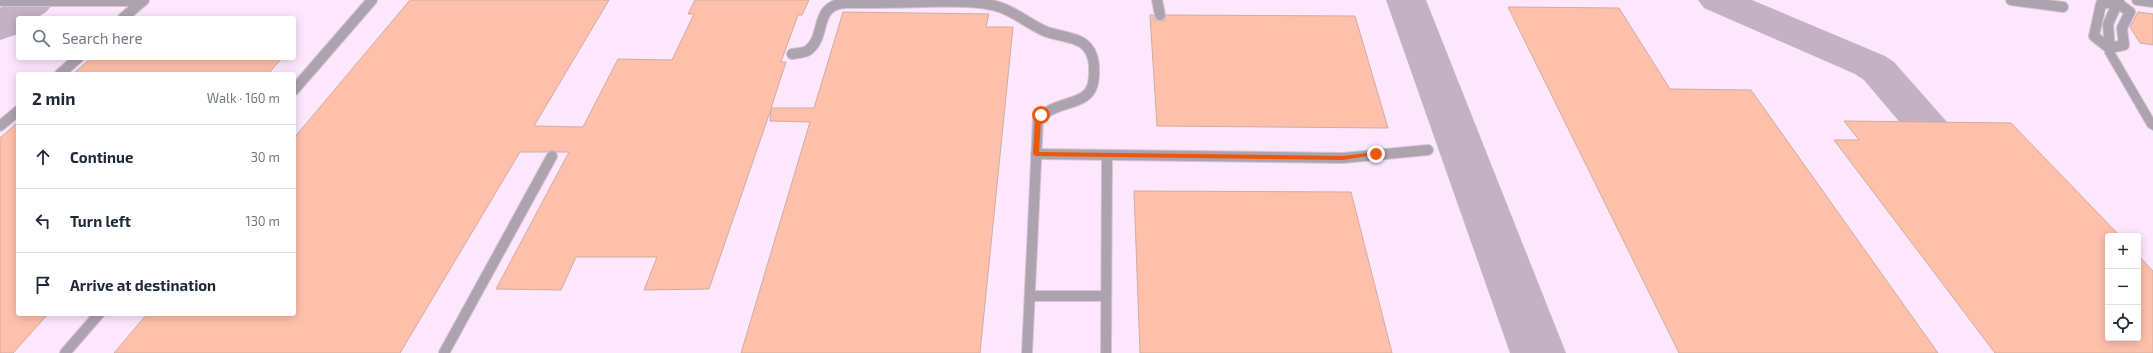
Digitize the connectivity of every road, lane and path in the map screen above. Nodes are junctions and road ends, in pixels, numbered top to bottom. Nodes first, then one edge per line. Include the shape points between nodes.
1 (372, 0) edge
2 (1157, 0) edge
3 (2011, 0) edge
4 (2137, 0) edge
5 (0, 1) edge
6 (144, 1) edge
7 (874, 1) edge
8 (2118, 1) edge
9 (2153, 2) edge
10 (2063, 7) dead end
11 (1160, 15) dead end
12 (125, 16) edge
13 (2110, 50) junction
14 (792, 54) dead end
15 (76, 60) edge
16 (62, 72) edge
17 (296, 88) edge
18 (16, 113) edge
19 (0, 126) edge
20 (2153, 127) edge
21 (1428, 150) dead end
22 (1036, 154) junction
23 (552, 156) dead end
24 (1107, 156) junction
25 (1030, 296) junction
26 (1105, 296) junction
27 (97, 316) edge
28 (65, 353) edge
29 (444, 353) edge
30 (1027, 353) edge
31 (1106, 353) edge

1 - 17 lane
2 - 11 lane
3 - 10 lane
4 - 9 lane
5 - 6 lane
6 - 12 lane
7 - 14 lane via 835,4 827,9 814,45 806,52
7 - 22 lane via 960,2 997,6 1048,32 1076,39 1090,48 1094,56 1091,90 1080,99 1049,108 1041,115 1038,120
8 - 13 lane via 2108,24
8 - 13 lane via 2130,12 2122,28 2124,45
8 - 13 lane via 2101,4 2094,36
13 - 20 street
15 - 16 lane
18 - 19 lane
21 - 24 lane via 1343,158
22 - 24 lane
22 - 25 lane
23 - 29 lane
24 - 26 lane
25 - 26 lane
25 - 30 lane
26 - 31 lane
27 - 28 lane

